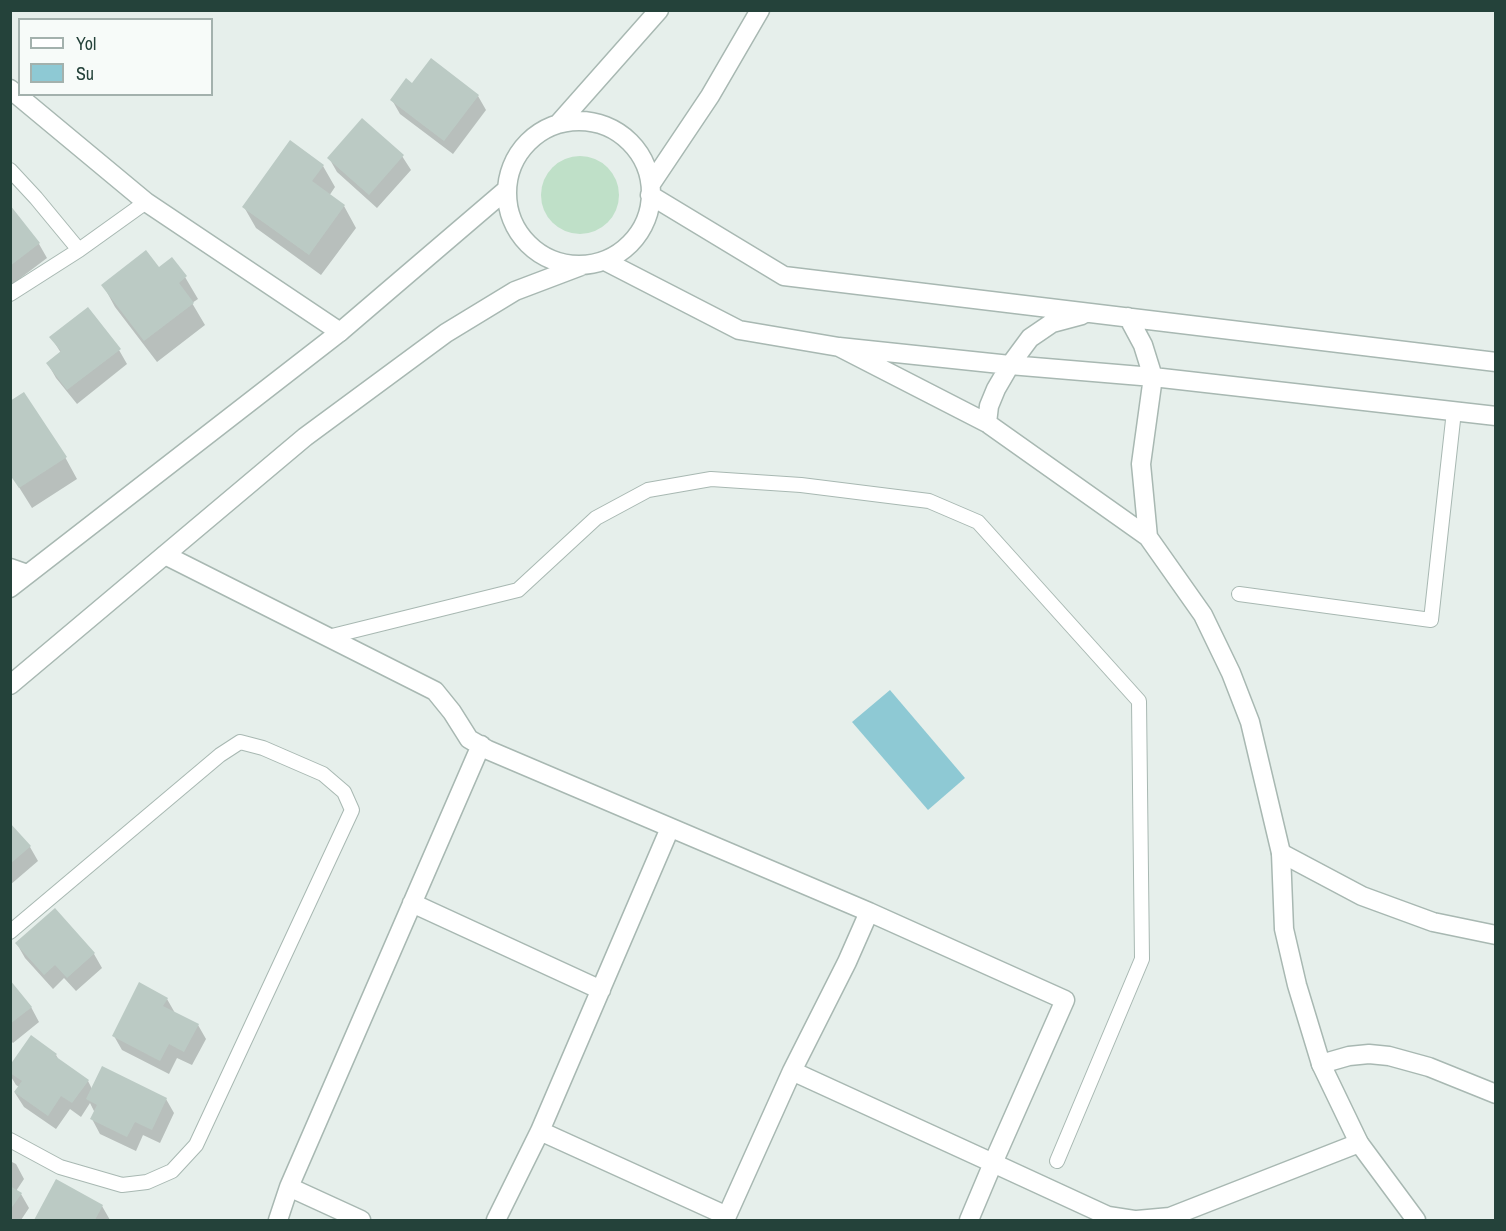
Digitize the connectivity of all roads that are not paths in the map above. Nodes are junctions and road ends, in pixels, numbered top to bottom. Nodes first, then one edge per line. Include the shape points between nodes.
1 (659, 10) edge
2 (760, 10) edge
3 (18, 96) edge
4 (559, 123) junction
5 (10, 170) edge
6 (506, 190) junction
7 (650, 190) junction
8 (146, 201) junction
9 (79, 250) junction
10 (605, 261) junction
11 (581, 266) junction
12 (10, 294) edge
13 (1091, 313) junction
14 (1128, 317) junction
15 (340, 332) junction
16 (838, 347) junction
17 (1496, 362) edge
18 (1010, 365) junction
19 (1153, 376) junction
20 (1454, 411) junction
21 (1496, 416) edge
22 (987, 423) junction
23 (1148, 537) junction
24 (165, 555) junction
25 (19, 571) edge
26 (10, 588) edge
27 (1239, 594) dead end
28 (328, 637) junction
29 (10, 685) edge
30 (481, 745) junction
31 (670, 828) junction
32 (1281, 854) junction
33 (412, 903) junction
34 (869, 912) junction
35 (10, 932) edge
36 (1496, 935) edge
37 (601, 990) junction
38 (1321, 1064) junction
39 (792, 1071) junction
40 (1496, 1094) edge
41 (540, 1131) junction
42 (10, 1140) edge
43 (1359, 1143) junction
44 (1057, 1161) dead end
45 (993, 1163) junction
46 (289, 1187) junction
47 (726, 1218) edge
48 (278, 1221) edge
49 (362, 1221) edge
50 (496, 1221) edge
51 (969, 1221) edge
52 (1135, 1221) edge
53 (1416, 1221) edge

1 - 4 street
2 - 7 street
3 - 8 street
4 - 6 street via 538,133 522,148 511,168
4 - 7 street via 584,121 607,127 628,141 643,160
5 - 9 lane
6 - 11 street via 509,214 519,236 536,253 558,263
6 - 15 street
7 - 10 street via 650,208 641,231 626,249
7 - 13 street via 784,276
8 - 9 lane
8 - 15 street
9 - 12 lane
10 - 11 street
10 - 16 street via 739,330
11 - 24 street via 515,291 446,333 305,437
13 - 14 street
13 - 18 street via 1052,322 1030,338
14 - 17 street
14 - 19 street
15 - 25 street
16 - 18 street
16 - 22 street
18 - 19 street
18 - 22 street via 989,406
19 - 20 street
19 - 23 street via 1141,464
20 - 21 street
20 - 27 lane via 1431,620
22 - 23 street
23 - 32 street via 1203,615 1230,673 1250,722
24 - 28 street
24 - 29 street
25 - 26 street
28 - 30 street via 435,691 469,739
28 - 44 lane via 518,590 596,518 648,490 700,480 801,485 929,501 978,522 1139,701 1142,959
30 - 31 street
30 - 33 street
31 - 34 street
31 - 37 street
32 - 36 street via 1362,896 1433,922
32 - 38 street via 1284,929
33 - 37 street
33 - 46 street
34 - 39 street
34 - 45 street via 1065,1000
35 - 42 lane via 240,742 323,774 344,792 352,810 195,1145 172,1171 147,1182 122,1185 60,1167
37 - 41 street
38 - 40 street via 1349,1056 1389,1056 1429,1067
38 - 43 street
39 - 45 street
39 - 47 street
41 - 47 street
41 - 50 street
43 - 52 street via 1170,1217
43 - 53 street
45 - 51 street
45 - 52 street via 1108,1216
46 - 48 street
46 - 49 street

